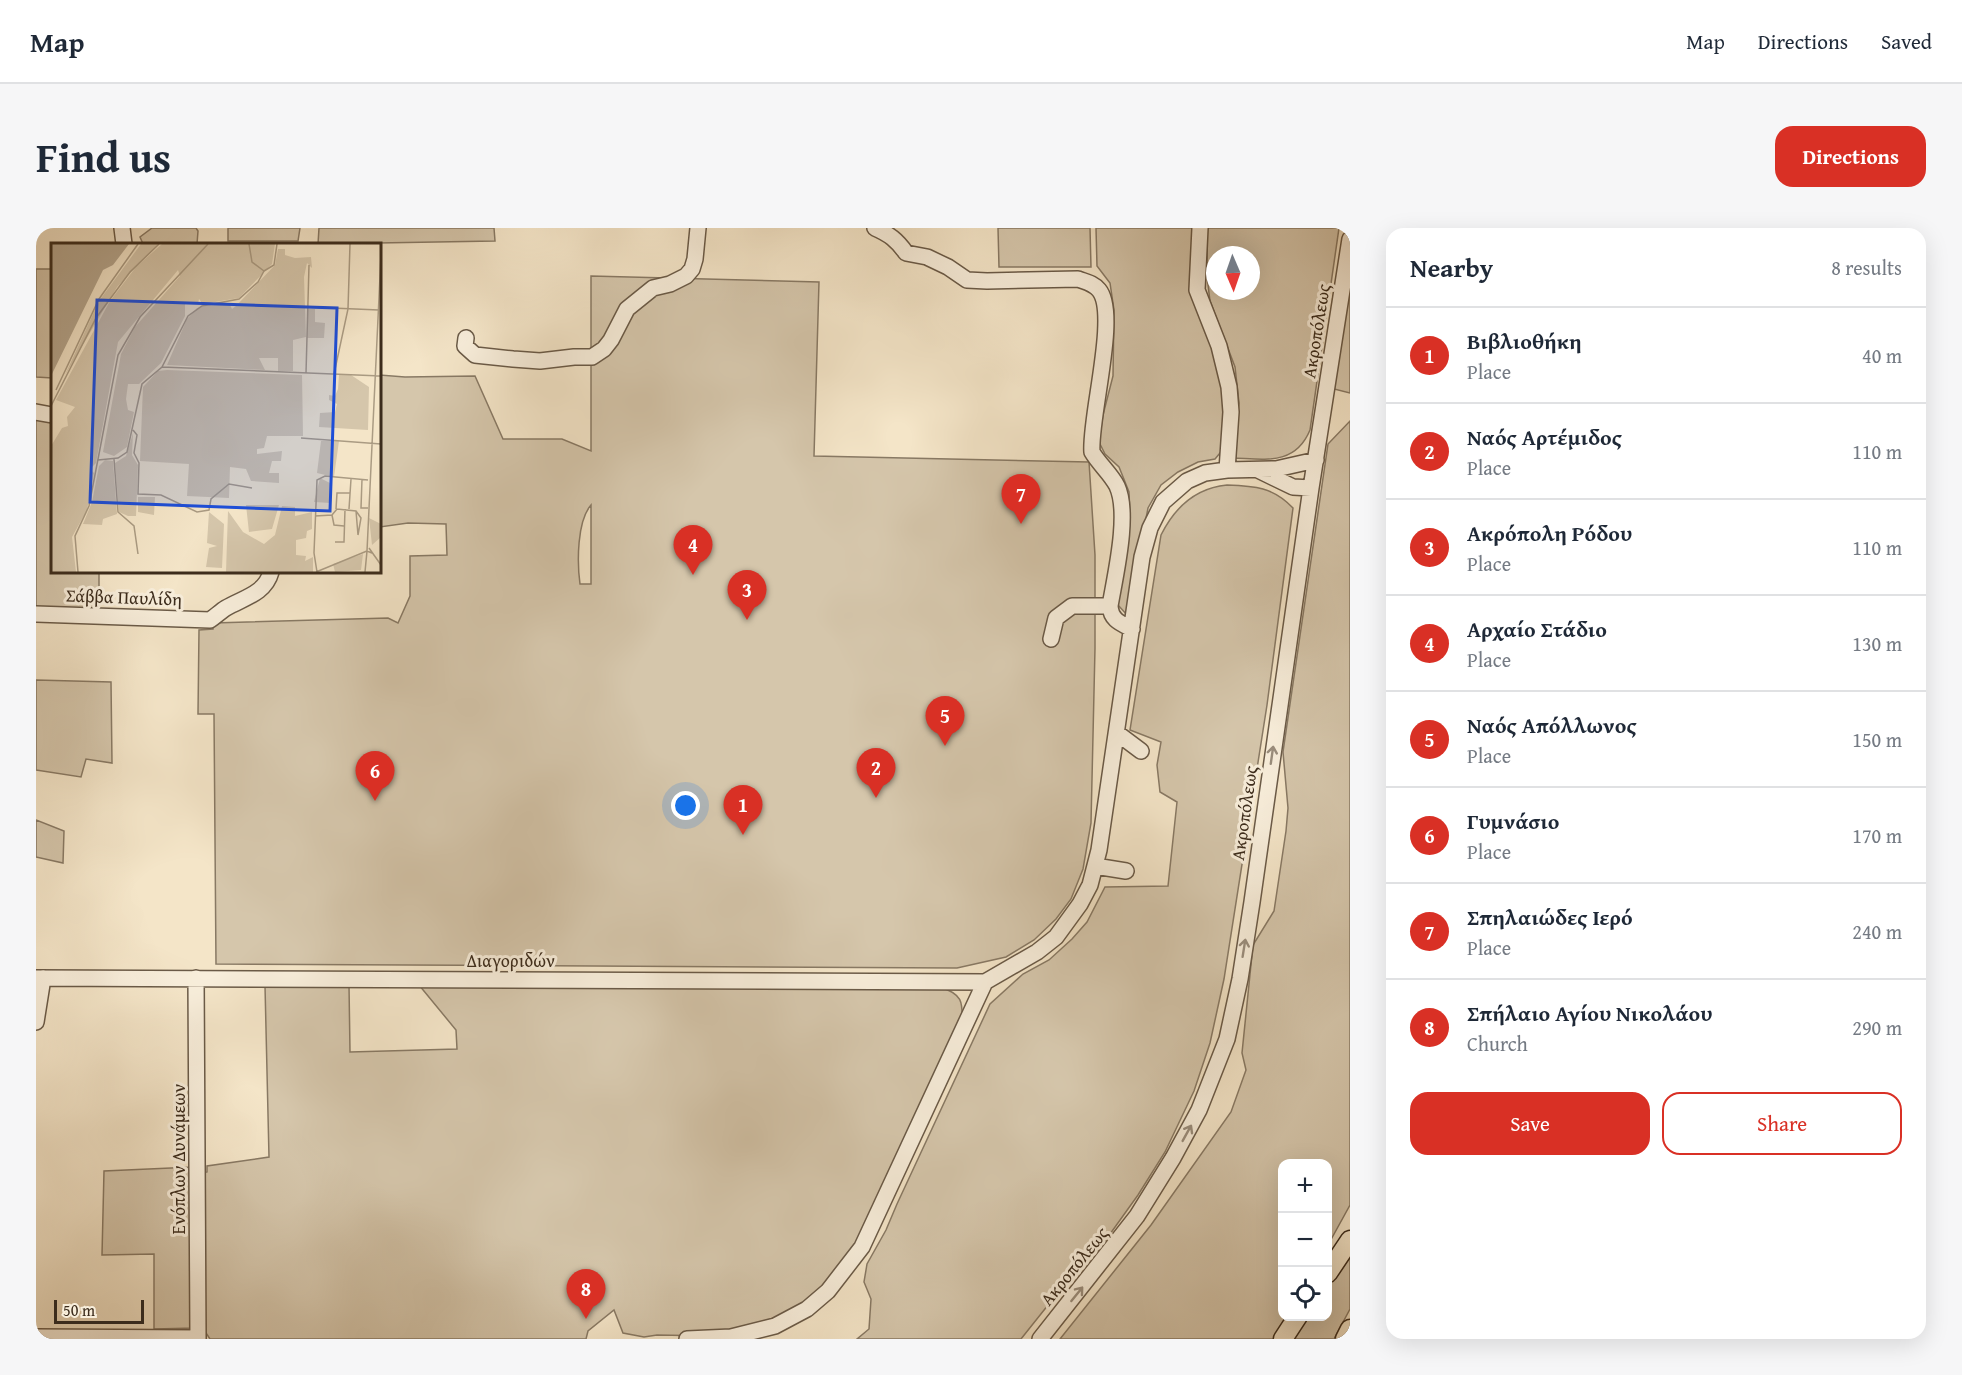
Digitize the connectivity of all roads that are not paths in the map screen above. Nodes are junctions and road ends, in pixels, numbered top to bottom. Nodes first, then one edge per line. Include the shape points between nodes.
1 (122, 228) edge
2 (698, 228) edge
3 (875, 228) edge
4 (1200, 228) edge
5 (1350, 239) edge
6 (124, 243) edge
7 (465, 338) dead end
8 (36, 412) edge
9 (51, 415) edge
10 (1316, 460) junction
11 (1227, 470) junction
12 (1258, 470) junction
13 (1311, 488) junction
14 (270, 573) edge
15 (1110, 606) junction
16 (36, 614) edge
17 (1132, 629) junction
18 (1051, 639) dead end
19 (1117, 733) junction
20 (1142, 751) dead end
21 (1095, 866) junction
22 (1126, 871) dead end
23 (39, 978) edge
24 (196, 978) junction
25 (986, 981) junction
26 (36, 1022) edge
27 (1350, 1240) edge
28 (1332, 1267) edge
29 (1295, 1321) edge
30 (1350, 1329) edge
31 (36, 1337) edge
32 (198, 1339) edge
33 (687, 1339) edge
34 (1040, 1339) edge
35 (1283, 1339) edge
36 (1345, 1339) edge

1 - 6 street
2 - 7 street via 692,269 670,284 653,288 627,309 611,340 592,357 540,361 475,355 465,346
3 - 15 street via 897,240 906,253 927,257 967,280 1078,279 1101,292 1105,310 1102,376 1092,452 1117,486 1122,530
4 - 11 street via 1197,290 1219,346 1229,387
5 - 10 street, Ακροπόλεως
8 - 9 street
10 - 12 street
10 - 13 street, Ακροπόλεως
11 - 12 street
11 - 17 street via 1187,481 1160,507 1142,557
12 - 13 street via 1293,487
34 -> 13 street, Ακροπόλεως via 1137,1216 1199,1110 1227,1039 1240,979
14 - 16 street, Σάββα Παυλίδη via 252,596 210,620
15 - 17 street via 1115,621
15 - 18 street via 1072,606 1056,618
17 - 19 street
19 - 20 street
19 - 21 street
21 - 22 street
21 - 25 street via 1080,904 1056,938
23 - 24 street, Διαγοριδών
23 - 26 street
24 - 25 street, Διαγοριδών
24 - 32 street, Ενόπλων Δυνάμεων
25 - 33 street via 872,1228 849,1266 807,1309 775,1326 731,1337
27 - 28 main road
29 - 35 main road
30 - 36 main road
31 - 32 street

